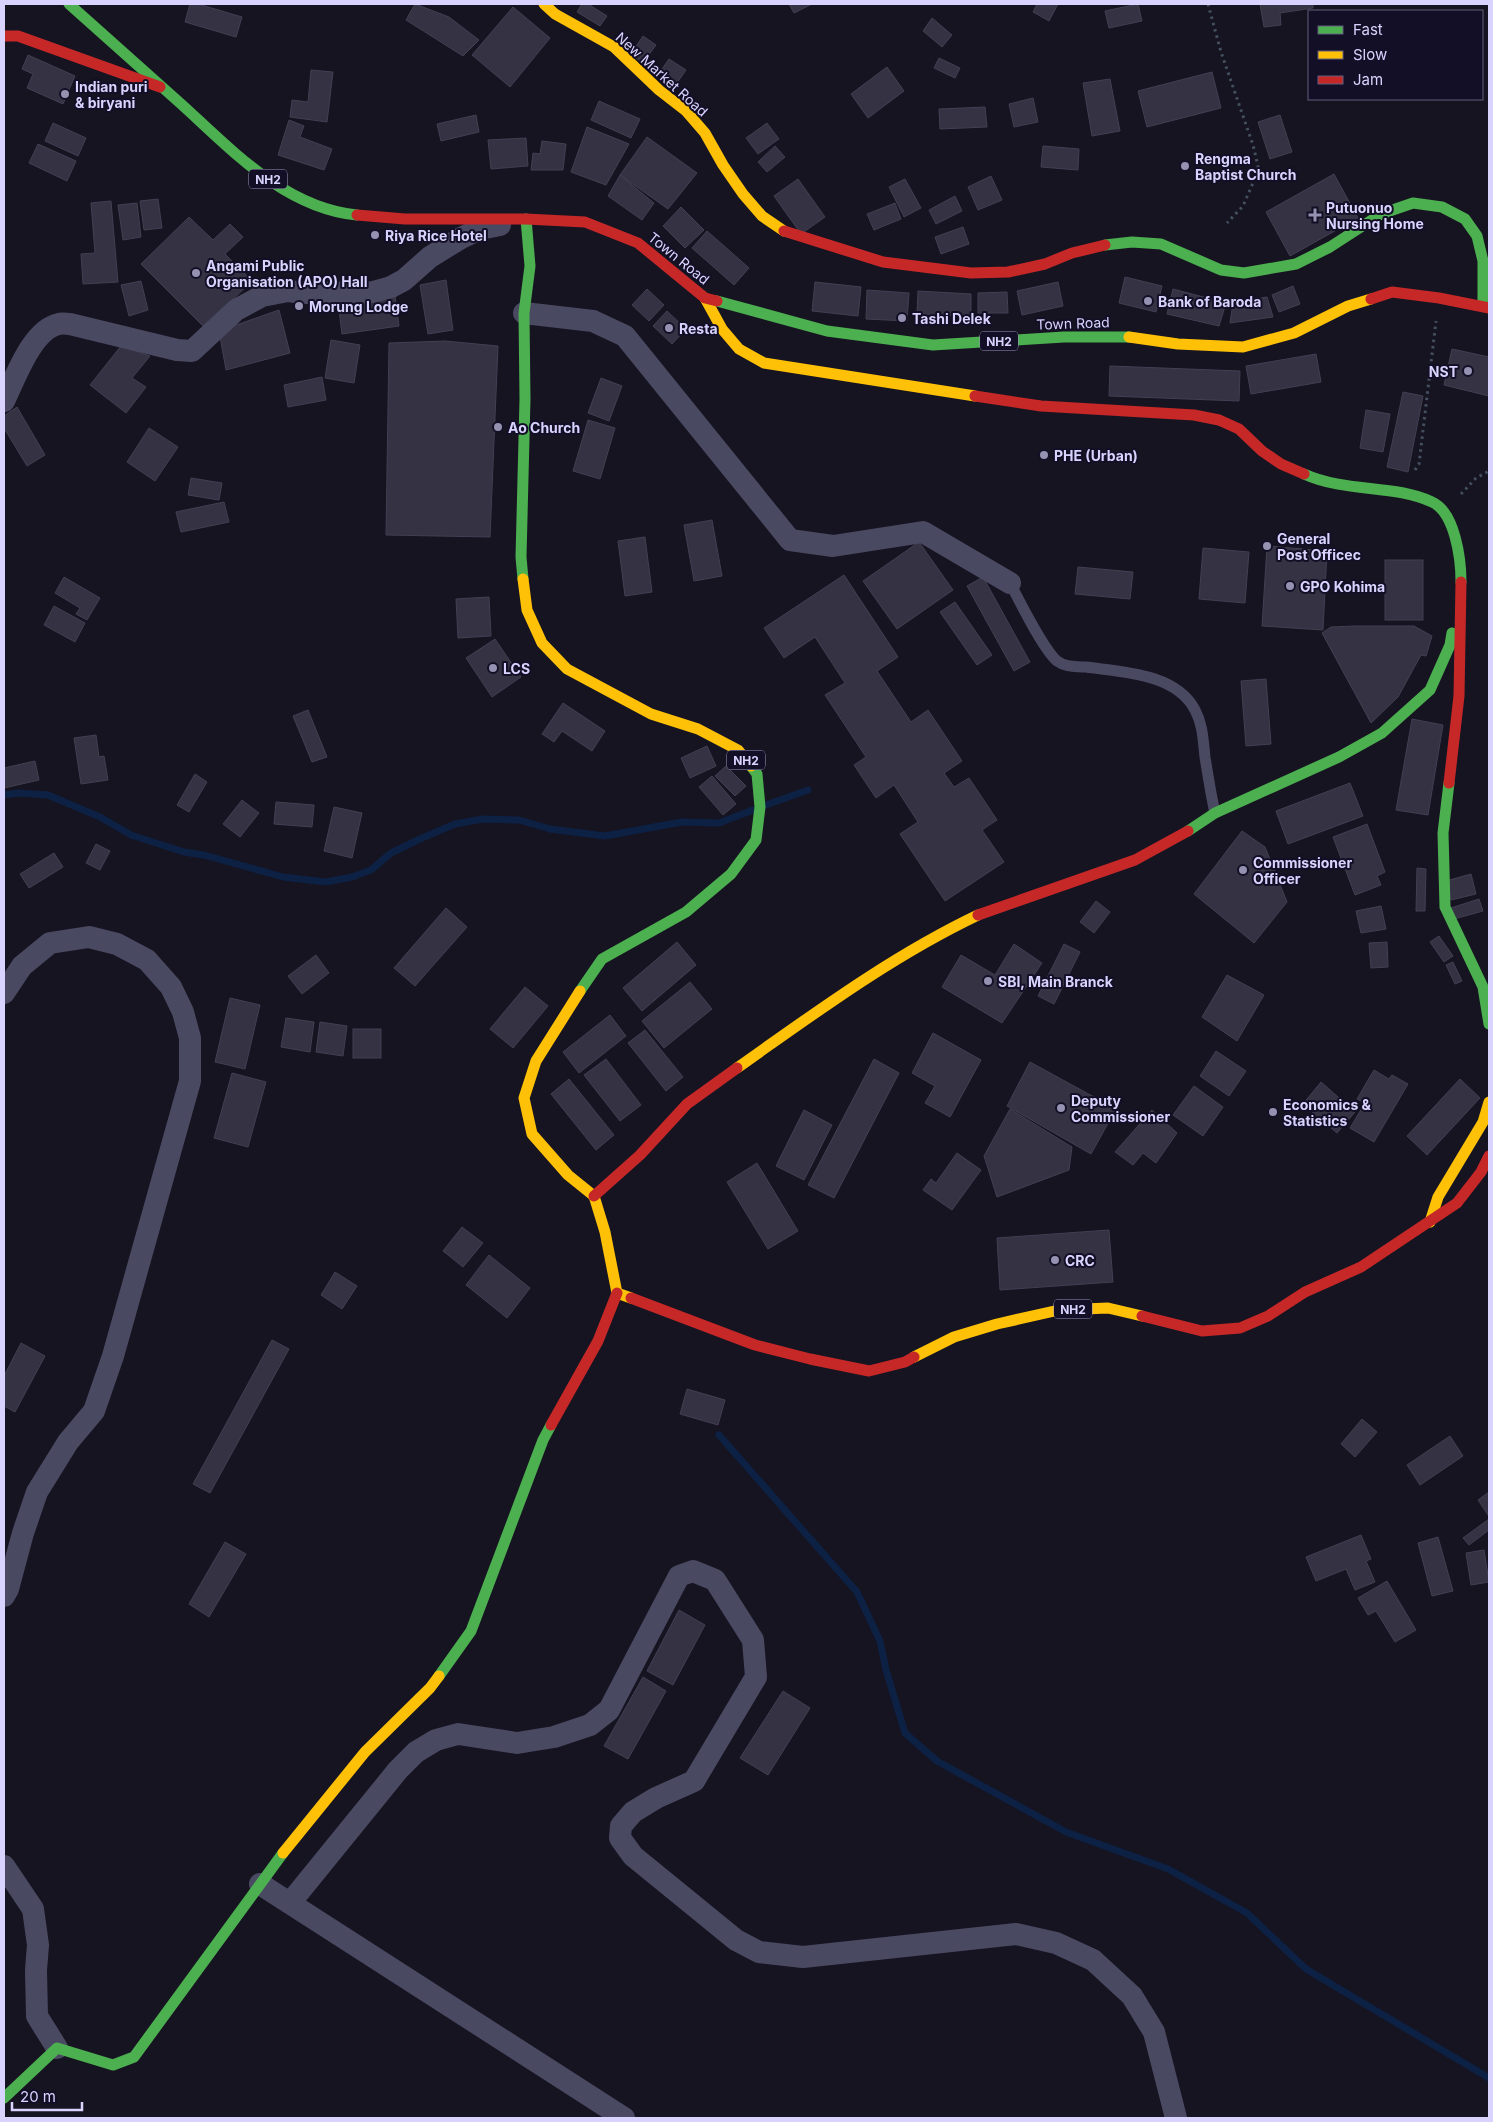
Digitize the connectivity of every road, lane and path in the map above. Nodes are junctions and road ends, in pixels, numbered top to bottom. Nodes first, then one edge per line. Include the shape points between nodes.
1 (69, 4) edge
2 (544, 4) edge
3 (1208, 4) edge
4 (4, 36) edge
5 (160, 87) junction
6 (526, 220) junction
7 (1227, 223) dead end
8 (705, 298) junction
9 (1439, 298) junction
10 (1486, 307) edge
11 (524, 313) junction
12 (4, 401) edge
13 (1489, 471) edge
14 (1402, 493) junction
15 (1445, 512) junction
16 (1010, 583) joint
17 (1460, 603) junction
18 (1215, 813) junction
19 (4, 993) edge
20 (1489, 1024) edge
21 (1489, 1102) edge
22 (1489, 1156) edge
23 (594, 1196) junction
24 (1430, 1222) junction
25 (617, 1293) junction
26 (4, 1596) edge
27 (4, 1866) edge
28 (260, 1884) junction
29 (290, 1903) junction
30 (57, 2048) junction
31 (4, 2098) edge
32 (624, 2118) edge
33 (1176, 2118) edge

1 - 5 main road, NH2
2 - 10 main road, New Market Road via 555,14 614,47 686,111 705,133 743,194 762,216 786,232 883,262 971,273 1008,272 1103,245 1132,242 1161,244 1221,270 1244,273 1296,264 1330,247 1381,214 1413,203 1442,208 1465,219 1478,236
3 - 7 path via 1258,166 1243,206
4 - 5 main road via 18,36
5 - 6 main road, NH2 via 257,172 303,200 348,214 405,219
6 - 8 main road, Town Road / NH2 via 585,222 638,243
6 - 11 main road, NH2 via 530,266
6 - 12 street via 480,229 461,238 391,287 373,292 288,291 262,296 236,310 192,351 58,324 36,340
8 - 9 main road, Town Road / NH2 via 827,331 933,345 1124,336 1178,344 1243,347 1294,333 1348,306 1392,292
8 - 14 main road via 722,329 739,349 764,363 1041,406 1194,415 1219,420 1239,429 1262,451 1282,464 1319,481
9 - 10 main road, Town Road / NH2
9 - 14 path via 1419,464
11 - 16 street via 593,320 625,336 790,540 833,546 923,532
11 - 23 main road, NH2 via 521,557 527,610 542,642 567,669 651,714 698,728 738,750 757,774 759,798 756,840 731,874 686,912 602,959 536,1061 524,1098 532,1134 568,1175
13 - 15 path via 1476,478
14 - 15 main road via 1434,502
15 - 17 main road via 1458,544
16 - 18 lane via 1048,651 1057,661 1069,667 1140,676 1162,682 1181,693 1194,708 1202,729
17 - 18 main road via 1450,645 1430,690 1382,733 1313,769
17 - 20 main road via 1458,696 1443,833 1445,907 1483,987
18 - 23 main road via 1135,860 981,914 943,932 868,977 687,1104 640,1155
19 - 26 street via 22,966 50,943 89,937 117,944 147,960 171,987 183,1012 190,1038 190,1081 113,1356 94,1411 68,1442 37,1492
21 - 24 main road via 1484,1122 1438,1198
22 - 24 main road, NH2 via 1481,1172 1456,1202
23 - 25 main road
24 - 25 main road, NH2 via 1360,1267 1305,1292 1268,1316 1240,1328 1202,1331 1108,1308 1058,1310 954,1337 905,1362 869,1371 755,1345
25 - 28 main road via 598,1341 543,1440 471,1631 430,1688 365,1752
27 - 30 street via 33,1909 38,1946 37,2016
28 - 29 street
28 - 30 main road via 134,2057 113,2065
29 - 32 street
29 - 33 street via 398,1770 436,1740 458,1734 518,1743 554,1738 590,1725 609,1710 679,1576 693,1571 715,1580 753,1640 756,1677 694,1781 633,1812 621,1826 620,1838 633,1856 736,1940 759,1952 803,1957 1016,1934 1056,1943 1093,1960 1132,1996 1154,2032
30 - 31 main road

